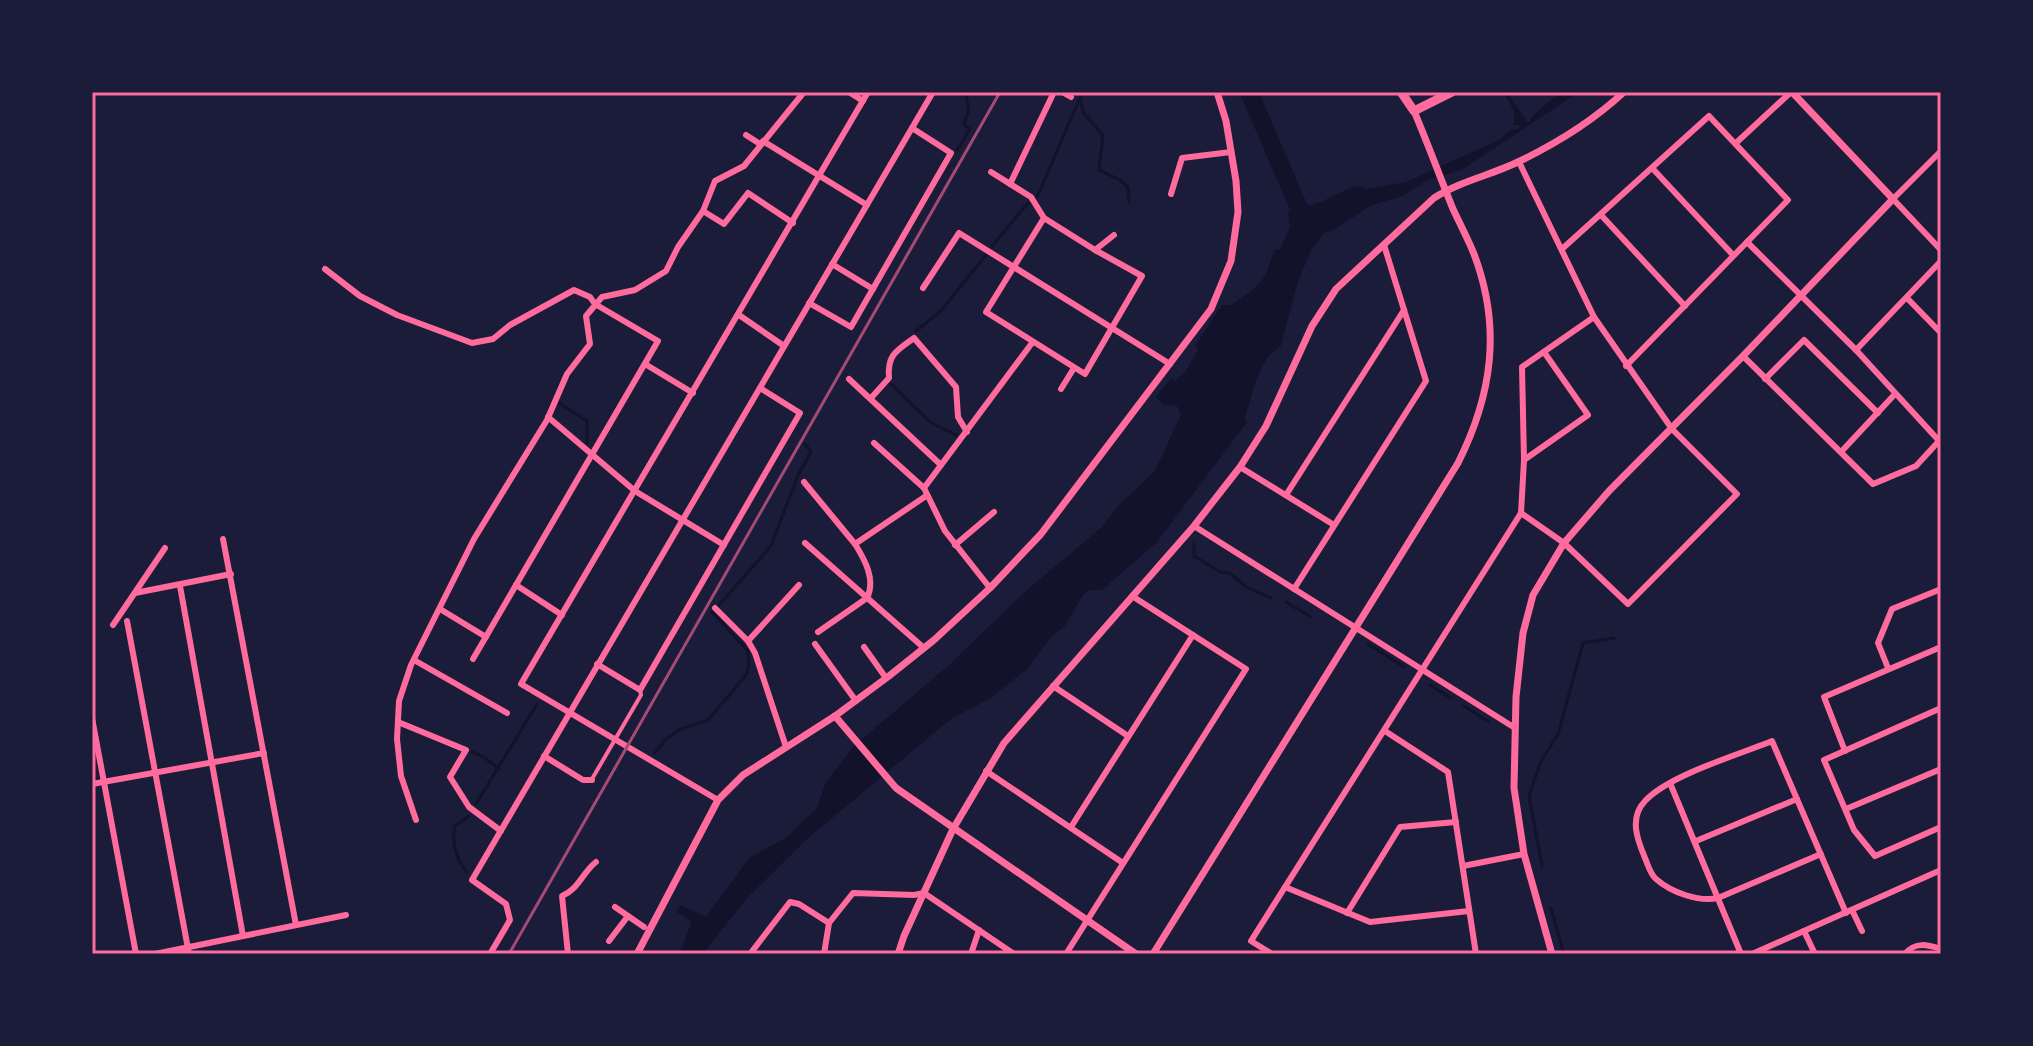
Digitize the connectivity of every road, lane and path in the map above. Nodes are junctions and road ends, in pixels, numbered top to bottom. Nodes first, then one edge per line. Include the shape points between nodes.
1 (804, 92) edge
2 (849, 92) edge
3 (868, 92) edge
4 (933, 92) edge
5 (1054, 92) edge
6 (1062, 92) edge
7 (1217, 92) edge
8 (1401, 92) edge
9 (1452, 92) edge
10 (1624, 92) edge
11 (1792, 92) edge
12 (1071, 97) dead end
13 (863, 101) junction
14 (1414, 111) junction
15 (912, 128) junction
16 (746, 135) dead end
17 (762, 142) junction
18 (1736, 143) junction
19 (1941, 151) edge
20 (1231, 152) junction
21 (1519, 162) junction
22 (1653, 169) junction
23 (991, 172) dead end
24 (821, 176) junction
25 (1010, 184) junction
26 (1446, 190) junction
27 (1171, 194) dead end
28 (1893, 199) junction
29 (867, 205) junction
30 (703, 211) junction
31 (1601, 215) junction
32 (1044, 218) junction
33 (793, 223) junction
34 (1114, 235) dead end
35 (1747, 242) junction
36 (674, 243) dead end
37 (1384, 245) junction
38 (1562, 249) junction
39 (1095, 250) junction
40 (1941, 250) edge
41 (676, 254) junction
42 (1733, 255) junction
43 (1941, 261) edge
44 (832, 264) junction
45 (1015, 266) junction
46 (325, 269) dead end
47 (923, 288) dead end
48 (873, 289) junction
49 (1801, 294) junction
50 (1907, 298) junction
51 (809, 303) junction
52 (595, 304) junction
53 (1685, 306) junction
54 (1404, 310) junction
55 (739, 315) junction
56 (1594, 317) junction
57 (1111, 328) junction
58 (1941, 333) edge
59 (1032, 343) junction
60 (784, 346) junction
61 (1856, 350) junction
62 (1544, 352) junction
63 (1743, 356) junction
64 (645, 364) junction
65 (1170, 364) junction
66 (1626, 366) junction
67 (1074, 368) junction
68 (849, 379) dead end
69 (1765, 379) junction
70 (760, 388) junction
71 (1061, 389) dead end
72 (693, 393) junction
73 (1895, 394) junction
74 (871, 398) junction
75 (1878, 413) junction
76 (548, 417) junction
77 (1672, 429) junction
78 (967, 432) junction
79 (1940, 442) edge
80 (874, 443) dead end
81 (593, 452) junction
82 (1841, 452) junction
83 (1524, 460) junction
84 (941, 465) junction
85 (1240, 467) junction
86 (804, 482) dead end
87 (635, 491) junction
88 (925, 492) junction
89 (1286, 495) junction
90 (994, 512) dead end
91 (1521, 513) junction
92 (683, 519) junction
93 (1334, 525) junction
94 (1194, 526) junction
95 (223, 539) dead end
96 (805, 543) dead end
97 (1564, 543) junction
98 (855, 544) junction
99 (724, 545) junction
100 (955, 545) junction
101 (165, 548) dead end
102 (231, 574) junction
103 (516, 585) junction
104 (799, 585) dead end
105 (180, 586) junction
106 (990, 588) junction
107 (1294, 589) junction
108 (1940, 592) edge
109 (135, 593) junction
110 (1132, 596) junction
111 (867, 598) junction
112 (715, 608) dead end
113 (440, 609) junction
114 (562, 615) junction
115 (127, 621) dead end
116 (113, 625) dead end
117 (1355, 628) junction
118 (818, 632) dead end
119 (1193, 635) junction
120 (486, 637) junction
121 (748, 641) junction
122 (815, 644) dead end
123 (864, 647) dead end
124 (1941, 647) edge
125 (924, 648) junction
126 (473, 659) dead end
127 (414, 660) junction
128 (597, 664) junction
129 (1888, 668) junction
130 (1423, 670) junction
131 (886, 678) junction
132 (1053, 686) junction
133 (640, 690) junction
134 (856, 701) junction
135 (1941, 708) edge
136 (569, 712) junction
137 (507, 713) dead end
138 (835, 716) junction
139 (92, 718) edge
140 (398, 722) junction
141 (1515, 728) junction
142 (1385, 731) junction
143 (1128, 736) junction
144 (616, 739) junction
145 (786, 747) junction
146 (1845, 751) junction
147 (264, 753) junction
148 (544, 756) junction
149 (213, 762) junction
150 (1941, 769) edge
151 (986, 771) junction
152 (156, 773) junction
153 (592, 780) joint
154 (103, 782) junction
155 (1670, 783) junction
156 (92, 784) edge
157 (1797, 799) junction
158 (718, 800) junction
159 (1846, 809) junction
160 (416, 820) dead end
161 (1456, 822) junction
162 (1071, 827) junction
163 (1941, 827) edge
164 (953, 829) junction
165 (501, 831) junction
166 (1696, 841) junction
167 (1524, 854) junction
168 (1821, 854) junction
169 (596, 862) dead end
170 (1123, 863) junction
171 (1463, 866) junction
172 (1941, 870) edge
173 (1285, 887) junction
174 (924, 893) junction
175 (1718, 898) junction
176 (615, 907) dead end
177 (1469, 911) junction
178 (1849, 912) junction
179 (1347, 913) junction
180 (346, 915) dead end
181 (628, 916) junction
182 (1086, 921) junction
183 (829, 923) junction
184 (296, 925) junction
185 (644, 927) dead end
186 (979, 930) junction
187 (1804, 931) junction
188 (1862, 931) dead end
189 (243, 936) junction
190 (609, 941) dead end
191 (1941, 949) edge
192 (189, 951) edge
193 (136, 954) edge
194 (155, 954) edge
195 (490, 954) edge
196 (568, 954) edge
197 (637, 954) edge
198 (750, 954) edge
199 (824, 954) edge
200 (898, 954) edge
201 (971, 954) edge
202 (1014, 954) edge
203 (1066, 954) edge
204 (1136, 954) edge
205 (1153, 954) edge
206 (1272, 954) edge
207 (1476, 954) edge
208 (1552, 954) edge
209 (1741, 954) edge
210 (1752, 954) edge
211 (1815, 954) edge
212 (1905, 954) edge
213 (1937, 954) edge

1 - 17 street
2 - 13 street
3 - 13 street
4 - 15 street
5 - 25 street
6 - 12 street
7 - 20 street
8 - 14 main road
9 - 14 main road
10 - 21 street via 1605,110
11 - 18 street
11 - 28 street
13 - 24 street
14 - 26 street
15 - 29 street
15 - 48 street via 951,153
16 - 17 street
17 - 24 street
17 - 30 street via 744,166 715,181
18 - 22 street via 1709,116
18 - 35 street via 1788,200
19 - 28 street
20 - 27 street via 1182,158
20 - 65 street via 1238,212 1231,261 1211,309
21 - 26 street
21 - 38 street
22 - 31 street
22 - 42 street
23 - 25 street
24 - 29 street
24 - 33 street
25 - 32 street via 1031,197
26 - 37 street
26 - 117 street via 1474,254 1486,298 1491,344 1486,392 1458,463
28 - 40 street
28 - 49 street
29 - 44 street
30 - 33 street via 724,224 748,193
30 - 41 street
31 - 38 street
31 - 53 street
32 - 39 street
32 - 45 street
33 - 55 street
34 - 39 street
35 - 42 street
35 - 49 street
36 - 41 street
37 - 54 street
37 - 85 street via 1336,289
38 - 56 street
39 - 57 street via 1142,276
41 - 52 street via 657,279
42 - 53 street
43 - 50 street
44 - 48 street
44 - 51 street
45 - 47 street via 959,233
45 - 57 street
45 - 59 street via 986,312
46 - 52 street via 397,315 472,343 493,339 574,290
48 - 51 street via 851,327
49 - 61 street
49 - 63 street
50 - 58 street
50 - 61 street
51 - 60 street
52 - 64 street via 658,341
52 - 76 street via 586,316 590,344 567,374
53 - 66 street
54 - 89 street
54 - 93 street via 1426,381
55 - 60 street
55 - 72 street
56 - 62 street
56 - 66 street
57 - 65 street
57 - 67 street via 1085,374
59 - 67 street
59 - 78 street
60 - 70 street
61 - 73 street
62 - 83 street via 1522,367
62 - 83 street via 1588,415
63 - 69 street
63 - 77 street
64 - 72 street
64 - 81 street
65 - 106 street via 1041,534
66 - 77 street
67 - 71 street
68 - 74 street
69 - 75 street via 1804,340
69 - 82 street
70 - 92 street
70 - 99 street via 800,413
72 - 87 street
73 - 75 street
73 - 79 street
74 - 78 street via 889,378 895,351 914,338 956,387 958,417
74 - 84 street
75 - 82 street
76 - 81 street
76 - 113 street via 481,526
77 - 97 street
77 - 97 street via 1737,494 1628,604
78 - 84 street
79 - 82 street via 1916,466 1873,484
80 - 88 street
81 - 87 street
81 - 103 street
83 - 91 street
84 - 88 street
85 - 89 street
85 - 94 street
86 - 98 street
87 - 92 street
87 - 114 street
88 - 98 street
88 - 100 street
89 - 93 street
90 - 100 street
91 - 97 street
91 - 130 street
92 - 99 street
92 - 128 street
93 - 107 street
94 - 107 street
94 - 110 street
95 - 102 street
96 - 111 street
97 - 141 street via 1528,611
98 - 111 street via 869,572
99 - 133 street
100 - 106 street
101 - 109 street
102 - 105 street
102 - 147 street
103 - 114 street
103 - 120 street
104 - 121 street
105 - 109 street
105 - 149 street
106 - 125 street
107 - 117 street
108 - 129 street via 1892,609 1878,643
109 - 116 street
110 - 119 street
110 - 132 street
111 - 118 street
111 - 125 street
112 - 121 street
113 - 120 street
113 - 127 street
114 - 136 street via 521,684
115 - 152 street
117 - 130 street
117 - 205 street
119 - 143 street
119 - 170 street via 1246,669
120 - 126 street
121 - 145 street
122 - 134 street
123 - 131 street
124 - 129 street
125 - 131 street
127 - 137 street
127 - 140 street via 399,701
128 - 133 street
128 - 136 street
129 - 146 street via 1824,697
130 - 141 street
130 - 142 street
131 - 134 street
132 - 143 street
132 - 151 street
133 - 144 street
134 - 138 street
135 - 146 street
136 - 144 street
136 - 148 street
138 - 145 street
138 - 164 street via 903,793
139 - 154 street
140 - 160 street via 401,776
140 - 165 street via 466,750 450,777 469,807
141 - 167 street via 1514,788
142 - 161 street via 1448,772
142 - 173 street
143 - 162 street
144 - 153 street
144 - 158 street
145 - 158 street via 743,775
146 - 159 street via 1824,760
147 - 149 street
147 - 184 street
148 - 153 street via 583,780
148 - 165 street
149 - 152 street
149 - 189 street
150 - 159 street
151 - 162 street
151 - 164 street
152 - 154 street
152 - 192 street
154 - 156 street
154 - 193 street
155 - 157 street via 1772,741
155 - 166 street
155 - 175 street via 1642,803 1636,837 1653,877 1705,901
157 - 166 street
157 - 168 street
158 - 197 street
159 - 163 street via 1854,830 1875,856
161 - 171 street
161 - 179 street via 1400,827
162 - 170 street
164 - 174 street
164 - 182 street
165 - 195 street via 472,880 506,904 510,920
166 - 175 street
167 - 171 street
167 - 208 street
168 - 175 street
168 - 178 street
169 - 196 street via 576,888 562,896
170 - 182 street
171 - 177 street
172 - 178 street
173 - 179 street
173 - 206 street via 1251,941
174 - 183 street via 853,893
174 - 186 street
174 - 200 street
175 - 209 street
176 - 181 street
177 - 179 street via 1370,922
177 - 207 street
178 - 187 street
178 - 188 street
180 - 184 street
181 - 185 street
181 - 190 street
182 - 203 street
182 - 204 street
183 - 198 street via 790,902
183 - 199 street
184 - 189 street
186 - 201 street
186 - 202 street
187 - 210 street
187 - 211 street
189 - 192 street
191 - 212 street via 1917,945
191 - 213 street
192 - 194 street

